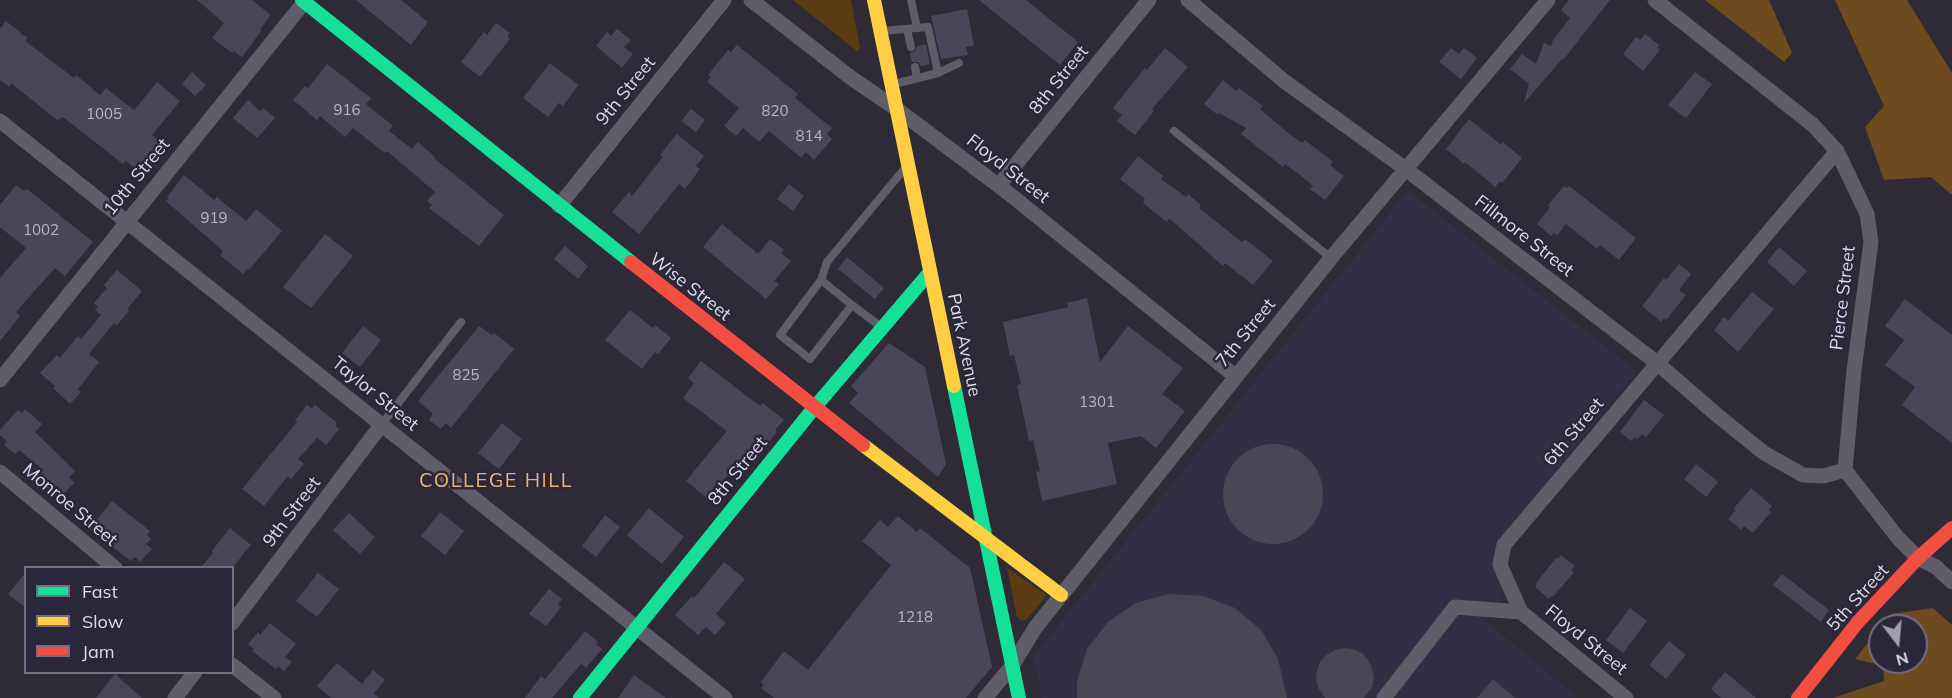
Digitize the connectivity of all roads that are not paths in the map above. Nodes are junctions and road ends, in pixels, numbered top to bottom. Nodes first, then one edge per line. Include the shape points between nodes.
1 (724, 0) edge
2 (751, 0) edge
3 (874, 0) edge
4 (911, 0) edge
5 (1149, 0) edge
6 (1188, 0) edge
7 (1548, 0) edge
8 (1655, 0) edge
9 (304, 1) edge
10 (917, 28) junction
11 (907, 29) junction
12 (881, 32) junction
13 (911, 47) dead end
14 (959, 63) dead end
15 (915, 67) dead end
16 (938, 73) junction
17 (917, 78) junction
18 (892, 84) junction
19 (898, 110) junction
20 (0, 122) edge
21 (1174, 131) dead end
22 (1837, 151) junction
23 (908, 165) junction
24 (1407, 170) junction
25 (999, 185) junction
26 (559, 206) junction
27 (126, 223) junction
28 (1331, 258) junction
29 (930, 272) junction
30 (821, 280) junction
31 (852, 305) junction
32 (461, 322) dead end
33 (882, 328) junction
34 (1657, 363) junction
35 (1236, 376) junction
36 (0, 380) edge
37 (814, 408) junction
38 (382, 424) junction
39 (1845, 470) junction
40 (0, 472) edge
41 (1952, 528) edge
42 (986, 539) junction
43 (1918, 558) junction
44 (114, 566) edge
45 (1952, 582) edge
46 (1061, 595) junction
47 (1521, 612) junction
48 (234, 620) edge
49 (637, 628) junction
50 (1012, 666) junction
51 (234, 667) edge
52 (193, 674) edge
53 (175, 698) edge
54 (274, 698) edge
55 (580, 698) edge
56 (725, 698) edge
57 (985, 698) edge
58 (1019, 698) edge
59 (1384, 698) edge
60 (1626, 698) edge
61 (1798, 698) edge

1 - 26 street, 9th Street
2 - 19 street, Floyd Street
3 - 12 street, Park Avenue
4 - 10 lane
5 - 25 street, 8th Street
6 - 24 street, Fillmore Street via 1284,81
7 - 24 street, 7th Street
8 - 22 street, Pierce Street via 1813,125
9 - 26 street, Wise Street
9 - 27 street, 10th Street
10 - 11 lane
10 - 16 lane via 928,27
11 - 12 lane
11 - 13 lane
12 - 18 street, Park Avenue
14 - 16 lane
15 - 17 lane
16 - 17 lane
17 - 18 lane
18 - 19 street, Park Avenue
19 - 23 street, Park Avenue
19 - 25 street, Floyd Street
20 - 27 street, Taylor Street
21 - 28 lane
22 - 34 street, 6th Street
22 - 39 street, Pierce Street via 1867,214 1871,242
23 - 29 street, Park Avenue
23 - 30 lane via 827,262
24 - 28 street, 7th Street
24 - 34 street, Fillmore Street
25 - 35 street, Floyd Street
26 - 37 street, Wise Street
27 - 36 street, 10th Street
27 - 38 street, Taylor Street
28 - 35 street, 7th Street
29 - 33 street, 8th Street
29 - 42 street, Park Avenue
30 - 31 lane
30 - 31 lane via 780,335 810,359
31 - 33 lane
32 - 38 lane
33 - 37 street, 8th Street
34 - 39 street, Fillmore Street via 1764,453 1803,475 1823,476
34 - 47 street, 6th Street via 1504,545 1500,565
35 - 46 street, 7th Street
37 - 42 street, Wise Street
37 - 49 street, 8th Street
38 - 48 street, 9th Street
38 - 49 street, Taylor Street
39 - 43 street
40 - 44 street, Monroe Street
41 - 43 street, 5th Street
42 - 46 street, Wise Street
42 - 50 street, Park Avenue
43 - 45 street via 1936,567
43 - 61 street, 5th Street via 1858,621
46 - 50 street, 7th Street via 1029,635
47 - 59 street via 1455,607
47 - 60 street, Floyd Street
49 - 55 street, 8th Street
49 - 56 street, Taylor Street
50 - 57 street, 7th Street
50 - 58 street, Park Avenue
51 - 54 street
52 - 53 street

